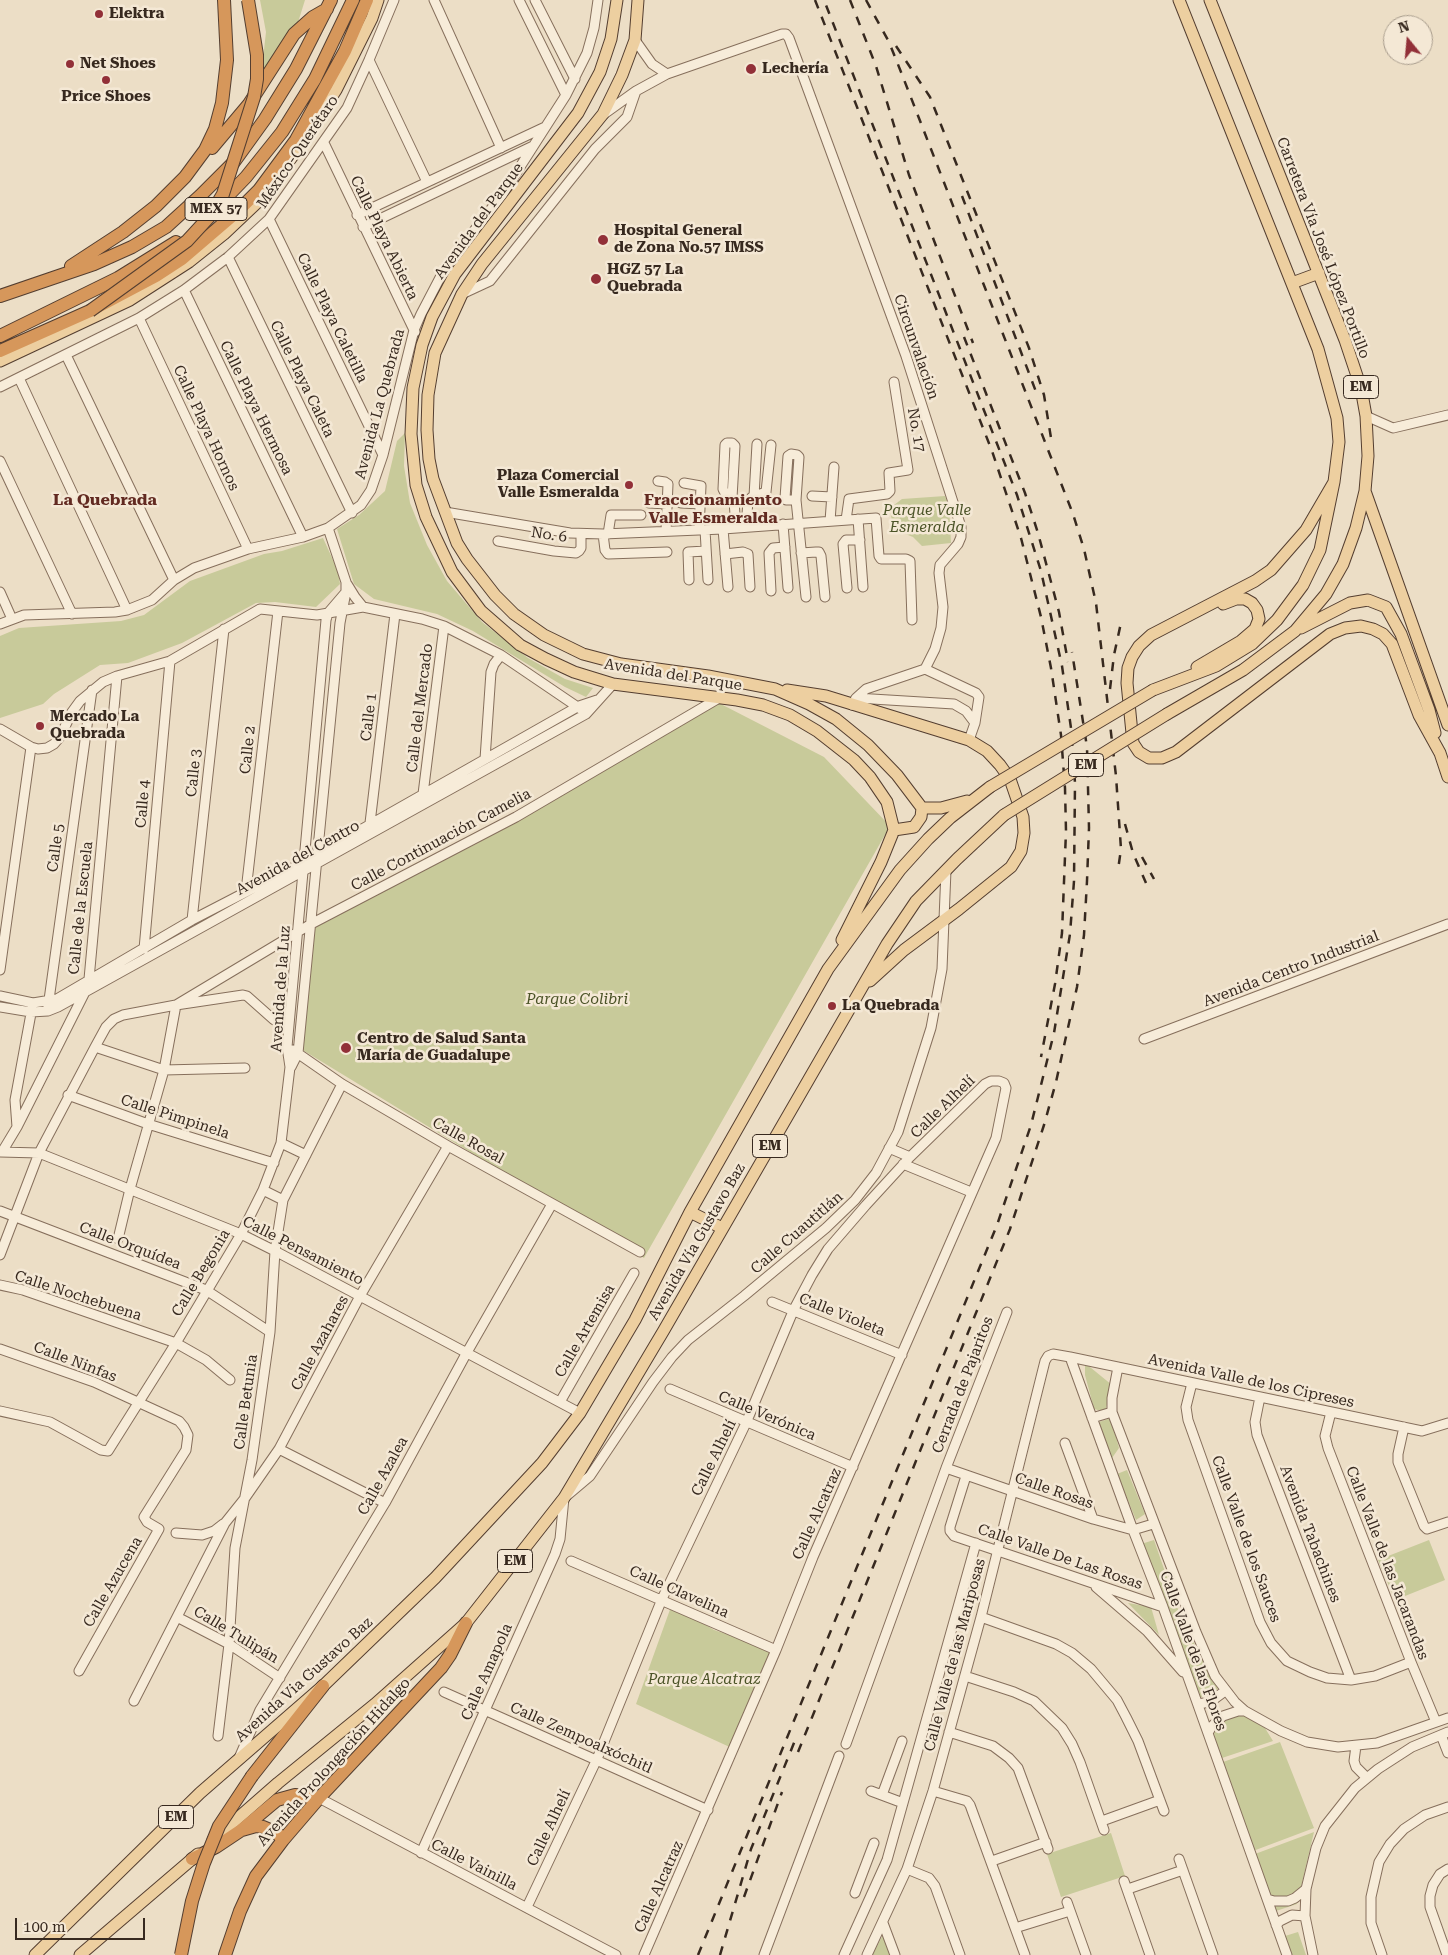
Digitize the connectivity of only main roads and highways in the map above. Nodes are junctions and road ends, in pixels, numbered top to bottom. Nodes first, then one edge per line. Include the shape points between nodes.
1 (224, 0) edge
2 (248, 0) edge
3 (353, 0) edge
4 (367, 0) edge
5 (378, 0) edge
6 (617, 0) edge
7 (638, 0) edge
8 (1179, 0) edge
9 (1210, 0) edge
10 (328, 3) edge
11 (185, 177) junction
12 (1319, 273) junction
13 (47, 281) junction
14 (1292, 283) junction
15 (0, 296) edge
16 (90, 311) junction
17 (0, 336) edge
18 (24, 350) junction
19 (0, 351) edge
20 (0, 357) edge
21 (0, 361) edge
22 (1334, 482) junction
23 (1365, 491) junction
24 (1189, 615) junction
25 (1295, 631) junction
26 (1180, 678) junction
27 (775, 689) junction
28 (1448, 725) edge
29 (1440, 753) junction
30 (1448, 762) edge
31 (1448, 777) edge
32 (974, 799) junction
33 (922, 808) junction
34 (1004, 815) joint
35 (894, 830) junction
36 (828, 968) junction
37 (861, 989) junction
38 (690, 1212) junction
39 (722, 1228) junction
40 (580, 1413) joint
41 (466, 1623) junction
42 (323, 1686) junction
43 (319, 1798) junction
44 (240, 1831) junction
45 (283, 1840) junction
46 (192, 1859) junction
47 (35, 1955) edge
48 (80, 1955) edge
49 (181, 1955) edge
50 (225, 1955) edge

1 - 11 highway via 227,60 220,116 205,150
2 - 16 highway, bridge via 257,55 257,79 223,194 210,216 187,241
3 - 17 highway, MEX 57 via 315,80 282,132 211,214 176,243 118,278
4 - 16 highway, bridge via 328,84 296,140 259,190 182,259
5 - 18 main road via 336,90 262,198 189,262 130,300
6 - 35 main road, Avenida del Parque via 611,39 600,72 578,113 450,271 432,317 413,388 411,434 416,485 426,517 452,572 481,611 520,644 574,672 613,684 763,705 790,715 817,731 870,777 887,802
7 - 27 main road, Avenida del Parque via 635,40 604,114 482,264 462,294 435,353 428,395 427,430 433,480 457,543 489,588 514,614 544,635 583,654 621,664
8 - 14 main road, EM
9 - 12 main road, Carretera Vía José López Portillo / EM
10 - 11 highway via 294,34 249,104
10 - 13 highway, MEX 57 via 296,69 265,119 234,162 200,196 166,227 132,247
11 - 13 highway via 140,220
12 - 14 main road
12 - 23 main road, Carretera Vía José López Portillo / EM via 1361,388 1368,456
13 - 15 highway, MEX 57
14 - 22 main road, EM via 1318,349 1337,418 1339,442
16 - 19 highway
18 - 20 highway
18 - 21 main road
22 - 24 main road via 1306,530 1271,570 1255,582
22 - 26 main road, EM via 1320,550 1303,586 1277,620 1252,644 1216,666
23 - 25 main road, Carretera Vía José López Portillo / EM via 1343,564 1326,594
23 - 28 main road
24 - 26 main road via 1202,614 1236,599 1245,599 1257,610 1259,619 1255,629 1241,641
24 - 29 main road via 1151,635 1139,646 1128,668 1133,743 1149,758 1162,758 1176,752 1330,634 1361,626 1383,634 1392,644 1419,715
25 - 29 main road via 1350,604 1368,600 1386,607 1401,634 1429,710
25 - 34 main road, Carretera Vía José López Portillo / EM, bridge via 1243,670
26 - 32 main road, Avenida Vía Gustavo Baz / EM, bridge via 1153,690
27 - 33 main road, Avenida del Parque via 836,720 868,745 893,770
27 - 37 main road via 854,701 969,740 987,751 1000,765 1010,780 1023,817 1021,851 1011,866 904,950
29 - 30 main road
29 - 31 main road
32 - 33 main road via 941,808
32 - 36 main road, Avenida Vía Gustavo Baz / EM via 928,839 900,870
33 - 35 main road via 921,817 914,827
34 - 37 main road, Avenida Vía Gustavo Baz / EM via 916,901 886,944
35 - 36 main road
36 - 38 main road, Avenida Vía Gustavo Baz / EM
37 - 39 main road, Avenida Vía Gustavo Baz / EM
38 - 39 main road
38 - 40 main road, Avenida Vía Gustavo Baz / EM via 635,1320
39 - 41 main road, Avenida Vía Gustavo Baz / EM via 564,1498
40 - 42 main road, Avenida Via Gustavo Baz / EM via 542,1463 442,1571
41 - 43 highway, Avenida Prolongación Hidalgo via 441,1668
41 - 46 main road, EM
42 - 47 main road, Avenida Via Gustavo Baz / EM via 200,1793
42 - 49 highway, bridge via 252,1776 219,1826 192,1901
43 - 44 highway via 295,1794 277,1800
43 - 45 highway, Avenida Prolongación Hidalgo
44 - 45 highway via 263,1827 277,1833
44 - 46 highway
45 - 50 highway, Avenida Prolongación Hidalgo via 256,1876
46 - 48 main road, EM

